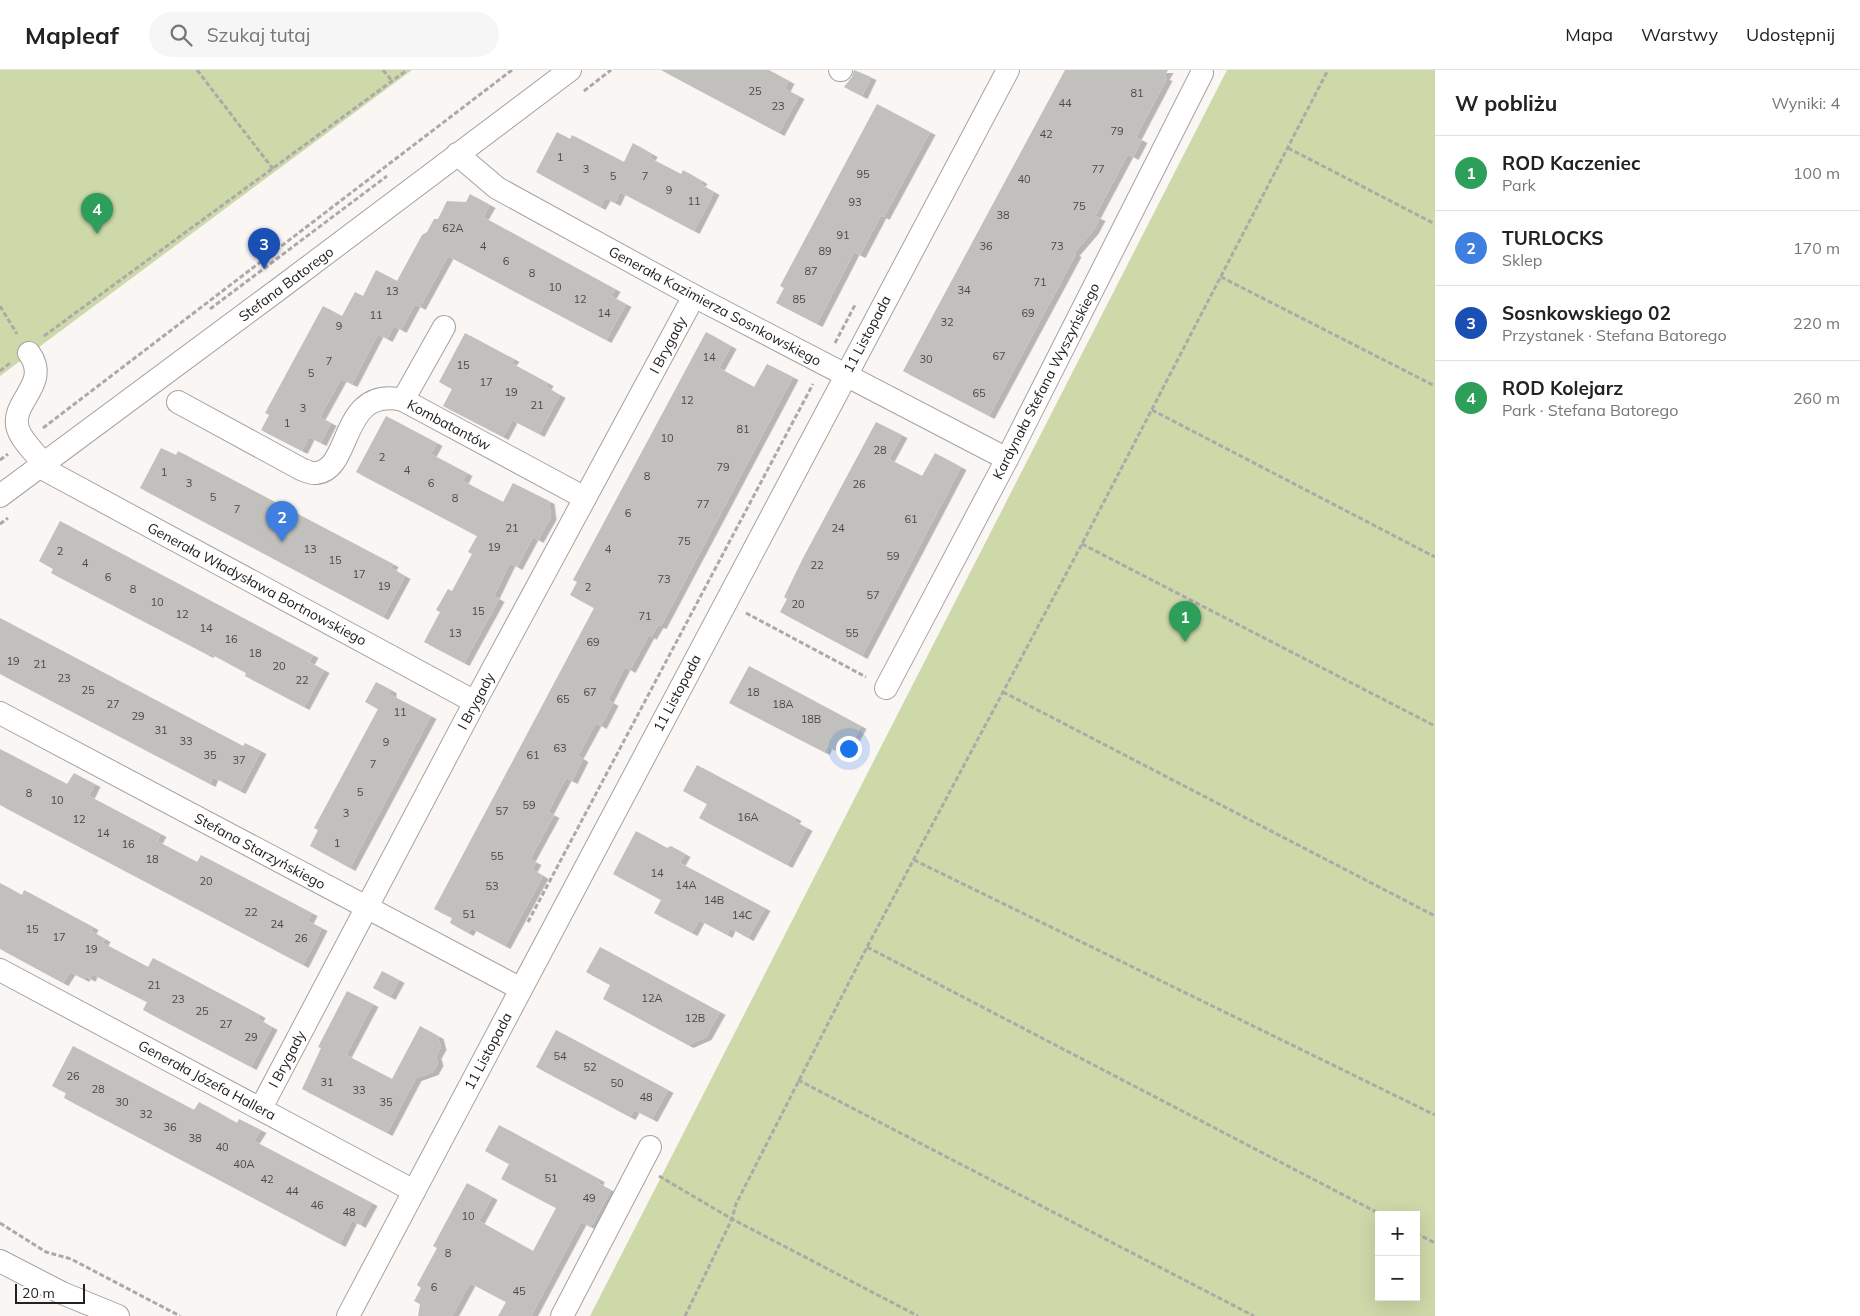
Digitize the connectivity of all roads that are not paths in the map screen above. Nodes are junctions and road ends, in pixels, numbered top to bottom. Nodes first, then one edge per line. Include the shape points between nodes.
1 (570, 70) edge
2 (1008, 70) edge
3 (1202, 72) dead end
4 (457, 154) junction
5 (694, 296) junction
6 (444, 327) dead end
7 (28, 351) road end
8 (846, 374) junction
9 (403, 400) junction
10 (178, 402) dead end
11 (1007, 459) junction
12 (42, 465) junction
13 (0, 496) edge
14 (585, 498) junction
15 (886, 688) road end
16 (475, 702) junction
17 (0, 713) edge
18 (368, 907) junction
19 (0, 970) edge
20 (521, 988) junction
21 (261, 1108) junction
22 (646, 1154) road end
23 (414, 1191) junction
24 (0, 1260) edge
25 (62, 1294) junction
26 (88, 1316) edge
27 (118, 1316) edge
28 (348, 1316) edge
29 (562, 1316) edge

1 - 4 street, Stefana Batorego
2 - 8 street, 11 Listopada
3 - 11 street, Kardynała Stefana Wyszyńskiego
4 - 5 street, Generała Kazimierza Sosnkowskiego via 497,188
4 - 12 street, Stefana Batorego
5 - 8 street, Generała Kazimierza Sosnkowskiego
5 - 14 street, I Brygady
6 - 9 street
7 - 12 street via 37,364 36,378 18,415 18,429
8 - 11 street, Generała Kazimierza Sosnkowskiego
8 - 20 street, 11 Listopada
9 - 10 street, Kombatantów via 390,397 376,399 364,408 334,461 326,471 315,474
9 - 14 street, Kombatantów
11 - 15 street, Kardynała Stefana Wyszyńskiego
12 - 13 street, Stefana Batorego
12 - 16 street, Generała Władysława Bortnowskiego
14 - 16 street, I Brygady
16 - 18 street, I Brygady
17 - 18 street, Stefana Starzyńskiego
18 - 20 street, Stefana Starzyńskiego
18 - 21 street, I Brygady
19 - 21 street, Generała Józefa Hallera
20 - 23 street, 11 Listopada
21 - 23 street, Generała Józefa Hallera
22 - 29 street
23 - 28 street, 11 Listopada
24 - 25 street
25 - 26 street
25 - 27 street

